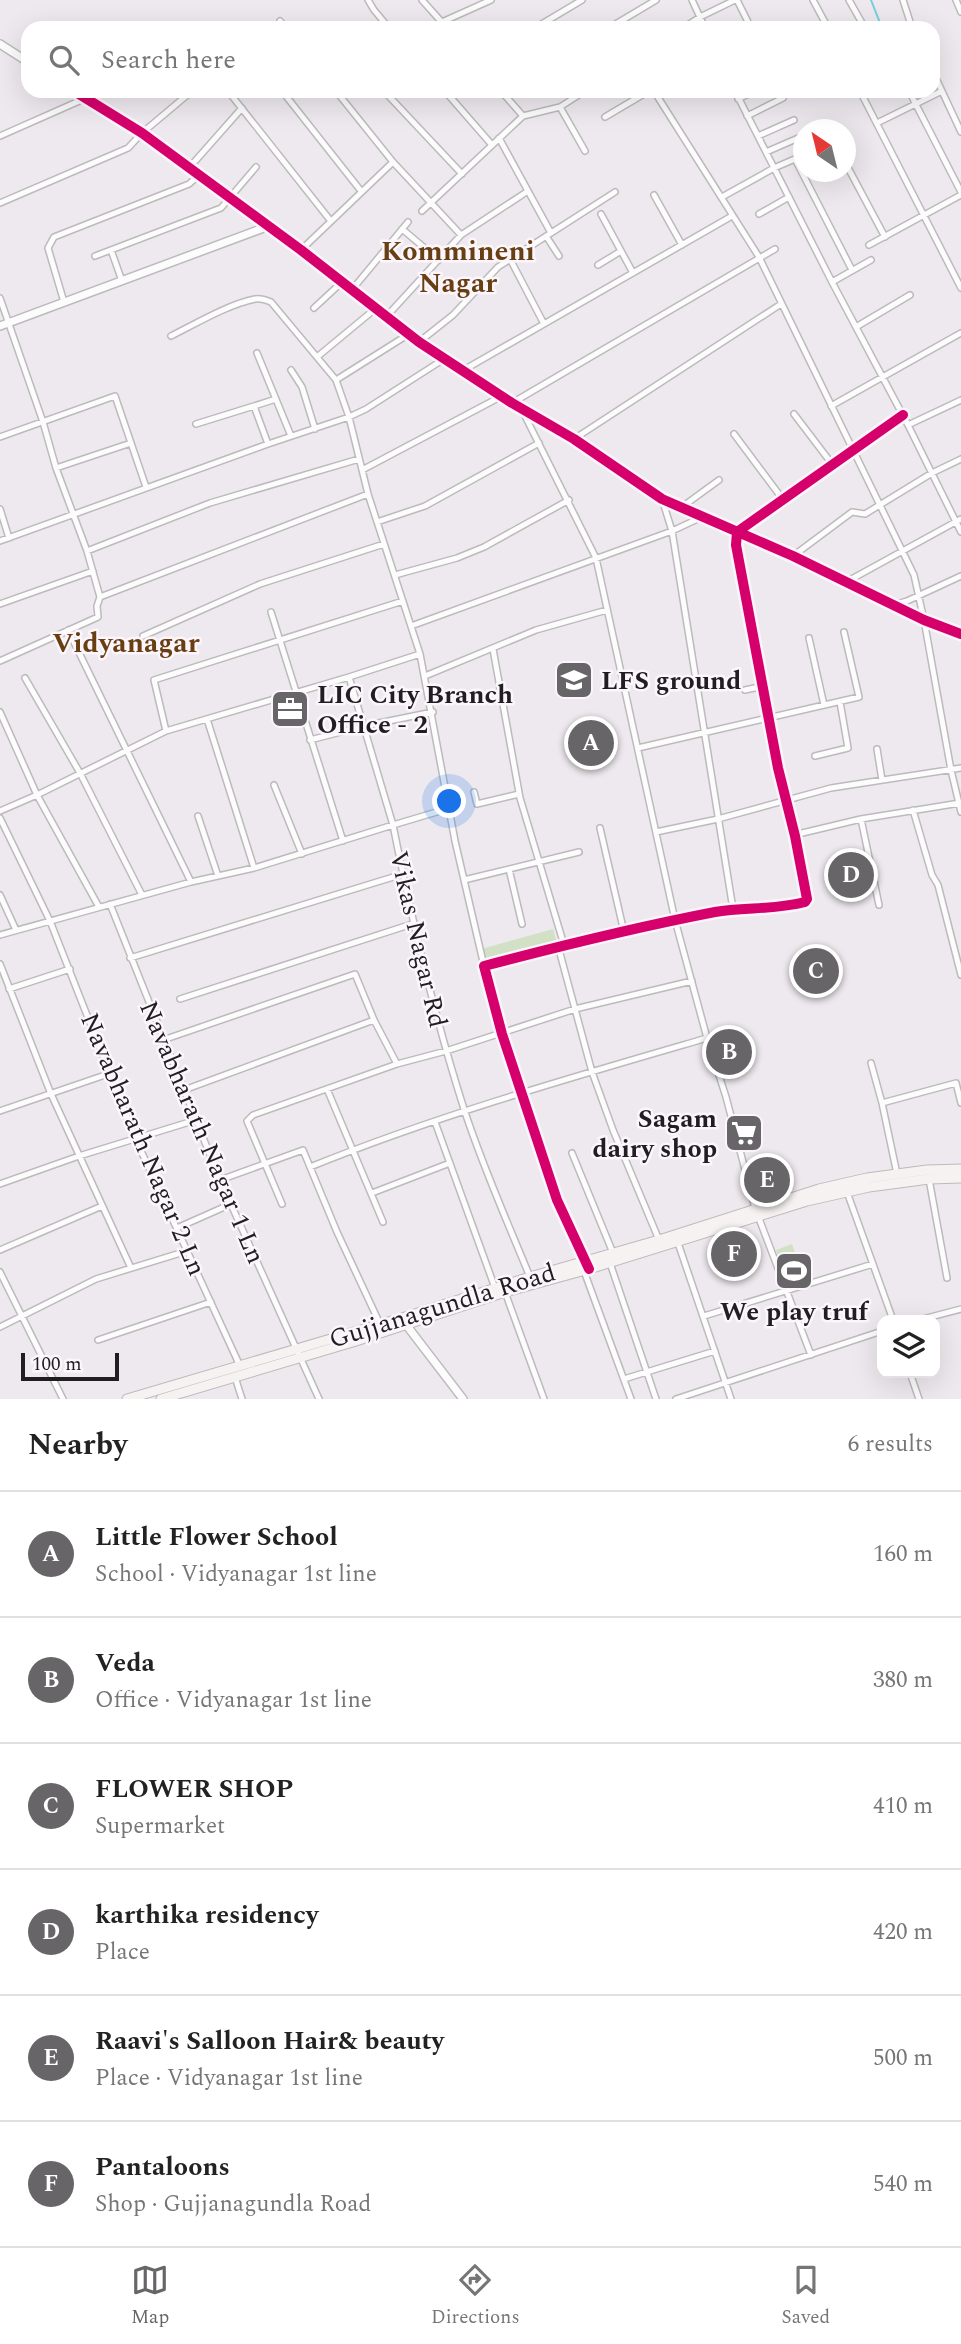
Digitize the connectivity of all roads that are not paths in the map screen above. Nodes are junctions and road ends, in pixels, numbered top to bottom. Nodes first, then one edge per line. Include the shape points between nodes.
1 (368, 0) edge
2 (422, 0) edge
3 (491, 0) edge
4 (582, 0) edge
5 (656, 0) edge
6 (692, 0) edge
7 (736, 0) edge
8 (813, 0) edge
9 (849, 0) edge
10 (902, 0) edge
11 (956, 0) edge
12 (961, 12) edge
13 (700, 17) junction
14 (383, 21) edge
15 (441, 21) edge
16 (444, 21) edge
17 (547, 21) edge
18 (621, 21) edge
19 (694, 21) edge
20 (702, 21) edge
21 (747, 21) edge
22 (824, 21) edge
23 (861, 21) edge
24 (910, 21) edge
25 (0, 44) edge
26 (21, 58) edge
27 (940, 87) edge
28 (942, 91) joint
29 (85, 98) edge
30 (91, 98) edge
31 (184, 98) edge
32 (234, 98) edge
33 (288, 98) edge
34 (342, 98) edge
35 (391, 98) edge
36 (451, 98) edge
37 (507, 98) edge
38 (574, 98) edge
39 (639, 98) edge
40 (656, 98) edge
41 (781, 98) edge
42 (864, 98) edge
43 (912, 98) edge
44 (927, 98) edge
45 (738, 99) edge
46 (88, 100) junction
47 (915, 104) junction
48 (560, 107) junction
49 (242, 108) junction
50 (523, 116) junction
51 (747, 116) junction
52 (605, 117) dead end
53 (793, 120) edge
54 (877, 123) junction
55 (961, 132) edge
56 (142, 133) junction
57 (0, 135) edge
58 (758, 136) junction
59 (499, 138) junction
60 (793, 140) edge
61 (492, 145) junction
62 (586, 151) dead end
63 (766, 152) junction
64 (793, 160) edge
65 (393, 162) junction
66 (256, 167) dead end
67 (190, 168) junction
68 (774, 168) junction
69 (462, 174) junction
70 (199, 175) junction
71 (807, 182) edge
72 (855, 182) edge
73 (361, 191) junction
74 (528, 191) junction
75 (615, 192) dead end
76 (961, 194) edge
77 (654, 195) dead end
78 (722, 197) junction
79 (789, 197) junction
80 (230, 198) junction
81 (431, 201) junction
82 (0, 203) edge
83 (422, 211) dead end
84 (601, 214) dead end
85 (759, 214) dead end
86 (732, 216) junction
87 (925, 216) junction
88 (330, 220) junction
89 (408, 222) dead end
90 (269, 226) junction
91 (402, 229) junction
92 (548, 234) junction
93 (461, 235) junction
94 (885, 237) junction
95 (682, 245) junction
96 (869, 245) dead end
97 (775, 249) dead end
98 (111, 250) junction
99 (301, 250) junction
100 (621, 251) junction
101 (96, 256) dead end
102 (559, 256) dead end
103 (759, 257) junction
104 (510, 259) junction
105 (439, 260) junction
106 (871, 260) dead end
107 (598, 265) dead end
108 (852, 270) junction
109 (633, 273) junction
110 (122, 281) junction
111 (832, 282) junction
112 (341, 283) junction
113 (961, 288) edge
114 (351, 291) junction
115 (910, 295) dead end
116 (0, 298) edge
117 (64, 302) junction
118 (781, 304) junction
119 (314, 308) dead end
120 (375, 309) junction
121 (386, 317) junction
122 (9, 323) junction
123 (544, 324) junction
124 (0, 326) edge
125 (856, 327) junction
126 (961, 333) edge
127 (409, 334) junction
128 (171, 336) dead end
129 (419, 342) junction
130 (257, 353) dead end
131 (317, 357) junction
132 (444, 359) junction
133 (291, 370) dead end
134 (462, 371) junction
135 (883, 376) junction
136 (336, 380) junction
137 (502, 396) junction
138 (276, 399) junction
139 (961, 400) edge
140 (512, 403) junction
141 (254, 406) junction
142 (831, 406) junction
143 (521, 408) junction
144 (794, 414) dead end
145 (903, 415) junction
146 (349, 417) junction
147 (43, 422) junction
148 (196, 424) dead end
149 (908, 425) junction
150 (315, 429) junction
151 (734, 434) dead end
152 (290, 436) junction
153 (0, 437) edge
154 (574, 439) junction
155 (131, 443) junction
156 (268, 443) junction
157 (539, 443) junction
158 (854, 449) junction
159 (359, 458) junction
160 (961, 459) edge
161 (832, 464) junction
162 (56, 468) junction
163 (362, 470) junction
164 (932, 472) junction
165 (719, 480) dead end
166 (146, 487) junction
167 (368, 494) junction
168 (662, 499) junction
169 (569, 500) junction
170 (784, 501) junction
171 (879, 504) junction
172 (682, 507) junction
173 (0, 509) edge
174 (73, 515) junction
175 (702, 517) junction
176 (958, 520) edge
177 (377, 522) junction
178 (672, 531) junction
179 (737, 532) junction
180 (961, 532) edge
181 (9, 538) junction
182 (0, 541) edge
183 (384, 544) junction
184 (87, 551) junction
185 (903, 551) junction
186 (793, 556) junction
187 (596, 558) junction
188 (93, 571) junction
189 (395, 575) junction
190 (961, 576) edge
191 (848, 581) junction
192 (919, 596) junction
193 (100, 597) junction
194 (403, 601) junction
195 (0, 604) edge
196 (893, 605) junction
197 (607, 610) junction
198 (271, 612) dead end
199 (925, 620) junction
200 (411, 626) junction
201 (68, 630) junction
202 (844, 632) dead end
203 (961, 634) edge
204 (143, 636) dead end
205 (808, 638) dead end
206 (279, 640) junction
207 (493, 649) junction
208 (420, 654) junction
209 (0, 661) edge
210 (425, 676) junction
211 (349, 677) junction
212 (25, 678) dead end
213 (764, 686) junction
214 (745, 690) dead end
215 (295, 693) junction
216 (840, 702) junction
217 (824, 705) junction
218 (0, 712) edge
219 (432, 712) junction
220 (770, 718) junction
221 (208, 719) junction
222 (364, 726) junction
223 (166, 730) junction
224 (704, 732) junction
225 (310, 740) junction
226 (638, 748) junction
227 (877, 748) dead end
228 (127, 749) junction
229 (815, 756) dead end
230 (961, 768) edge
231 (951, 770) junction
232 (80, 773) junction
233 (883, 780) junction
234 (274, 785) dead end
235 (474, 792) dead end
236 (519, 794) junction
237 (37, 795) junction
238 (786, 800) junction
239 (959, 803) edge
240 (450, 808) junction
241 (913, 810) junction
242 (0, 811) edge
243 (961, 812) edge
244 (198, 816) dead end
245 (0, 818) edge
246 (718, 819) junction
247 (861, 819) junction
248 (393, 825) junction
249 (600, 828) dead end
250 (656, 832) junction
251 (794, 835) junction
252 (342, 841) junction
253 (579, 852) dead end
254 (302, 855) junction
255 (539, 862) junction
256 (254, 868) junction
257 (509, 869) junction
258 (402, 874) junction
259 (218, 876) junction
260 (464, 880) junction
261 (191, 882) junction
262 (0, 895) edge
263 (142, 895) junction
264 (110, 904) junction
265 (878, 905) dead end
266 (99, 907) junction
267 (733, 909) junction
268 (675, 920) junction
269 (50, 921) junction
270 (412, 924) junction
271 (522, 924) dead end
272 (16, 930) junction
273 (624, 932) junction
274 (0, 935) edge
275 (561, 946) junction
276 (130, 958) junction
277 (0, 964) edge
278 (484, 966) junction
279 (70, 969) junction
280 (960, 970) edge
281 (692, 981) junction
282 (9, 989) junction
283 (180, 999) dead end
284 (575, 1009) junction
285 (374, 1020) junction
286 (502, 1034) junction
287 (707, 1038) junction
288 (163, 1040) junction
289 (446, 1051) junction
290 (871, 1063) dead end
291 (397, 1064) junction
292 (592, 1072) junction
293 (111, 1073) junction
294 (327, 1089) junction
295 (184, 1090) junction
296 (51, 1094) junction
297 (521, 1094) junction
298 (883, 1103) junction
299 (961, 1103) edge
300 (0, 1111) edge
301 (465, 1112) junction
302 (196, 1120) junction
303 (435, 1122) junction
304 (136, 1140) junction
305 (354, 1150) junction
306 (572, 1153) dead end
307 (79, 1156) junction
308 (264, 1163) junction
309 (450, 1163) junction
310 (310, 1167) junction
311 (961, 1169) edge
312 (897, 1174) junction
313 (961, 1178) edge
314 (929, 1179) junction
315 (220, 1180) junction
316 (0, 1184) edge
317 (846, 1192) junction
318 (372, 1193) junction
319 (231, 1203) junction
320 (282, 1204) dead end
321 (102, 1206) junction
322 (757, 1212) junction
323 (383, 1222) dead end
324 (177, 1228) junction
325 (659, 1241) junction
326 (678, 1243) junction
327 (0, 1250) edge
328 (187, 1251) junction
329 (612, 1258) junction
330 (873, 1264) junction
331 (586, 1267) junction
332 (131, 1269) junction
333 (0, 1272) edge
334 (530, 1277) junction
335 (947, 1278) dead end
336 (495, 1288) junction
337 (787, 1290) junction
338 (505, 1292) junction
339 (211, 1302) junction
340 (961, 1309) edge
341 (891, 1315) edge
342 (938, 1315) edge
343 (22, 1316) junction
344 (704, 1316) junction
345 (403, 1322) junction
346 (381, 1325) junction
347 (0, 1327) edge
348 (877, 1333) edge
349 (98, 1340) dead end
350 (715, 1351) junction
351 (298, 1354) junction
352 (811, 1355) junction
353 (240, 1366) junction
354 (647, 1371) junction
355 (235, 1377) junction
356 (913, 1378) edge
357 (624, 1379) junction
358 (725, 1384) junction
359 (63, 1399) edge
360 (127, 1399) edge
361 (161, 1399) edge
362 (242, 1399) edge
363 (319, 1399) edge
364 (463, 1399) edge
365 (544, 1399) edge
366 (631, 1399) edge
367 (656, 1399) edge
368 (676, 1399) edge
369 (731, 1399) edge
370 (919, 1399) edge

1 - 14 street
2 - 15 street
3 - 16 street
4 - 17 street
5 - 18 street
6 - 13 street
7 - 13 street
7 - 21 street
8 - 22 street
9 - 23 street
10 - 24 street
11 - 12 street
13 - 19 street
13 - 20 street
25 - 26 street
27 - 28 street
28 - 55 street
29 - 46 street
30 - 46 street
31 - 56 street
32 - 49 street
33 - 73 street
34 - 65 street
35 - 69 street
36 - 61 street
37 - 50 street
38 - 48 street
39 - 52 street
40 - 78 street
41 - 51 street
42 - 54 street
43 - 47 street
44 - 47 street
45 - 51 street
46 - 56 street
46 - 57 street
47 - 54 street
47 - 76 street
48 - 50 street
48 - 62 street
49 - 67 street
49 - 88 street
50 - 59 street
51 - 58 street
53 - 58 street
54 - 87 street
56 - 67 street
56 - 82 street via 128,148
58 - 63 street
59 - 61 street
59 - 74 street
60 - 63 street
61 - 69 street
63 - 68 street
64 - 68 street
65 - 73 street
65 - 81 street
66 - 80 street
67 - 70 street
68 - 78 street
68 - 79 street
69 - 81 street
70 - 80 street
70 - 117 street via 189,184 54,237 48,248
71 - 108 street
72 - 94 street
73 - 88 street
74 - 92 street
74 - 93 street
75 - 92 street
76 - 87 street
77 - 95 street
78 - 86 street
79 - 85 street
79 - 111 street
80 - 90 street
80 - 98 street via 221,208
81 - 83 street
81 - 93 street
84 - 100 street
86 - 95 street
86 - 103 street
87 - 94 street
87 - 113 street
88 - 99 street
89 - 91 street
90 - 99 street
90 - 110 street
91 - 105 street
91 - 114 street
92 - 102 street
92 - 104 street
93 - 105 street
94 - 96 street
95 - 109 street
97 - 103 street
98 - 101 street
98 - 110 street
99 - 112 street
100 - 107 street
100 - 109 street
103 - 118 street
103 - 140 street
104 - 123 street
104 - 129 street
105 - 121 street
106 - 108 street
108 - 111 street
109 - 123 street
110 - 117 street
111 - 125 street
112 - 114 street
112 - 119 street
114 - 120 street
115 - 125 street
116 - 122 street
117 - 122 street
118 - 142 street
118 - 154 street
120 - 121 street
120 - 131 street
121 - 127 street
122 - 124 street
122 - 147 street
123 - 134 street
125 - 135 street
126 - 135 street
127 - 129 street
127 - 136 street
128 - 131 street via 263,299 271,302
129 - 132 street
130 - 138 street
131 - 136 street
132 - 134 street
132 - 146 street
133 - 150 street via 302,387
134 - 137 street
135 - 142 street
135 - 145 street
136 - 146 street
137 - 140 street
137 - 163 street
138 - 141 street
138 - 152 street
139 - 149 street
140 - 143 street
141 - 148 street
141 - 156 street
142 - 158 street
143 - 154 street
143 - 157 street
144 - 161 street
145 - 149 street
145 - 158 street
146 - 150 street
146 - 159 street
147 - 153 street
147 - 155 street via 114,396
147 - 162 street
149 - 164 street
150 - 152 street
151 - 170 street
152 - 156 street
154 - 168 street
155 - 162 street
155 - 166 street
156 - 166 street
157 - 169 street
157 - 177 street via 425,506
158 - 161 street
158 - 171 street
159 - 163 street
159 - 184 street via 210,503
160 - 164 street
161 - 170 street
162 - 174 street
163 - 167 street
164 - 171 street
164 - 176 street
165 - 172 street
166 - 174 street
167 - 177 street
167 - 193 street
168 - 172 street
168 - 178 street
169 - 187 street
169 - 189 street via 484,547
170 - 179 street
171 - 185 street
171 - 186 street via 865,514 852,512
172 - 175 street
173 - 181 street
174 - 181 street
174 - 184 street
175 - 178 street
175 - 179 street
176 - 180 street
176 - 185 street
177 - 183 street
178 - 187 street
178 - 224 street
179 - 186 street
179 - 213 street
181 - 182 street
183 - 189 street
183 - 204 street via 260,584
184 - 188 street
185 - 191 street
185 - 192 street
186 - 191 street
187 - 197 street
187 - 200 street
188 - 193 street
188 - 195 street
189 - 194 street
190 - 192 street
191 - 196 street
192 - 196 street
192 - 199 street
193 - 201 street via 98,617
194 - 200 street
194 - 206 street
196 - 199 street
197 - 207 street
197 - 226 street
198 - 206 street
199 - 203 street
199 - 231 street
200 - 208 street
201 - 209 street
201 - 228 street
202 - 216 street via 859,697
205 - 217 street
206 - 215 street
206 - 223 street via 154,680
207 - 210 street
207 - 236 street
208 - 210 street
208 - 211 street
210 - 219 street
211 - 215 street
211 - 222 street
212 - 232 street
213 - 214 street
213 - 220 street
215 - 221 street
215 - 225 street
216 - 217 street
216 - 229 street via 848,748
217 - 220 street
218 - 237 street
219 - 222 street
219 - 240 street
220 - 224 street
220 - 238 street
221 - 223 street
221 - 256 street
222 - 225 street
222 - 248 street
223 - 228 street
224 - 226 street
224 - 246 street
225 - 252 street
226 - 250 street
227 - 233 street
228 - 232 street
228 - 261 street
230 - 231 street
231 - 233 street
231 - 239 street
232 - 237 street
232 - 263 street
233 - 238 street
234 - 254 street
235 - 236 street via 477,804
236 - 255 street
237 - 242 street
237 - 266 street
238 - 246 street
238 - 251 street
239 - 241 street
239 - 243 street
240 - 248 street
240 - 260 street
241 - 247 street
241 - 280 street
244 - 259 street
245 - 269 street, Navabharath Nagar 2 Ln
246 - 250 street
246 - 267 street
247 - 251 street
247 - 265 street
248 - 252 street, Vikas Nagar Rd
248 - 258 street, Vikas Nagar Rd
249 - 273 street
250 - 268 street
251 - 267 street via 805,902
252 - 254 street, Vikas Nagar Rd
253 - 255 street
254 - 256 street, Vikas Nagar Rd
255 - 257 street
255 - 275 street
256 - 259 street, Vikas Nagar Rd
257 - 260 street
257 - 271 street
258 - 270 street, Vikas Nagar Rd
258 - 276 street
259 - 261 street, Vikas Nagar Rd
260 - 278 street
261 - 263 street, Vikas Nagar Rd
262 - 272 street
263 - 264 street, Vikas Nagar Rd
264 - 266 street, Vikas Nagar Rd
264 - 276 street, Navabharath Nagar 1 Ln
266 - 269 street, Vikas Nagar Rd
267 - 268 street
268 - 273 street
268 - 281 street
269 - 272 street, Vikas Nagar Rd
269 - 279 street, Navabharath Nagar 2 Ln
270 - 283 street
270 - 289 street, Vikas Nagar Rd
272 - 274 street, Vikas Nagar Rd
273 - 275 street
275 - 278 street
275 - 284 street
276 - 288 street, Navabharath Nagar 1 Ln
277 - 282 street
278 - 286 street
279 - 282 street
279 - 293 street, Navabharath Nagar 2 Ln
281 - 284 street
281 - 287 street
282 - 296 street
284 - 286 street
284 - 292 street
285 - 288 street via 355,974
285 - 291 street
285 - 295 street
286 - 289 street
286 - 297 street
287 - 292 street
287 - 322 street
288 - 295 street, Navabharath Nagar 1 Ln
289 - 291 street
289 - 301 street, Vikas Nagar Rd
290 - 298 street
291 - 294 street
292 - 297 street
292 - 325 street
293 - 296 street
293 - 304 street, Navabharath Nagar 2 Ln
294 - 305 street
294 - 308 street via 250,1117 247,1122
295 - 302 street, Navabharath Nagar 1 Ln
296 - 300 street
296 - 307 street
297 - 301 street
297 - 331 street via 557,1200
298 - 299 street via 956,1083
298 - 312 street
301 - 303 street
301 - 334 street, Vikas Nagar Rd
302 - 304 street
302 - 315 street, Navabharath Nagar 1 Ln
303 - 305 street
303 - 309 street
304 - 307 street
304 - 324 street, Navabharath Nagar 2 Ln
305 - 310 street
305 - 318 street
306 - 329 street
307 - 316 street
307 - 321 street
308 - 310 street via 303,1150
308 - 315 street
308 - 320 street
309 - 318 street
309 - 336 street
310 - 346 street
311 - 312 main road, Gujjanagundla Road
312 - 322 main road, Gujjanagundla Road via 843,1183
313 - 314 main road, Gujjanagundla Road
314 - 317 main road, Gujjanagundla Road
314 - 335 street
315 - 319 street, Navabharath Nagar 1 Ln
317 - 322 main road, Gujjanagundla Road
317 - 330 street
318 - 323 street
319 - 324 street
319 - 351 street, Navabharath Nagar 1 Ln
321 - 327 street
321 - 332 street
322 - 325 main road, Gujjanagundla Road
322 - 326 main road, Gujjanagundla Road
322 - 337 street
324 - 328 street, Navabharath Nagar 2 Ln
325 - 329 main road, Gujjanagundla Road
326 - 329 main road, Gujjanagundla Road
326 - 344 street
328 - 332 street
328 - 339 street, Navabharath Nagar 2 Ln
329 - 331 main road, Gujjanagundla Road
329 - 354 street
330 - 337 street
330 - 341 street
331 - 334 main road, Gujjanagundla Road
331 - 338 main road, Gujjanagundla Road
331 - 357 street
332 - 343 street via 96,1279
333 - 343 street
334 - 336 main road, Gujjanagundla Road
336 - 345 main road, Gujjanagundla Road
337 - 344 street
337 - 352 street
338 - 345 main road, Gujjanagundla Road
338 - 365 street
339 - 349 street
339 - 353 street, Navabharath Nagar 2 Ln
340 - 342 street
343 - 347 street
343 - 359 street
344 - 350 street
345 - 346 main road, Gujjanagundla Road
345 - 351 main road, Gujjanagundla Road
345 - 364 street
346 - 351 main road, Gujjanagundla Road
348 - 352 street
350 - 354 street
350 - 358 street
351 - 353 main road, Gujjanagundla Road
351 - 355 main road, Gujjanagundla Road
351 - 363 street, Navabharath Nagar 1 Ln
352 - 358 street
353 - 360 main road, Gujjanagundla Road
354 - 357 street
354 - 367 street
355 - 361 main road, Gujjanagundla Road
355 - 362 street
356 - 370 street
357 - 366 street
358 - 368 street
358 - 369 street

